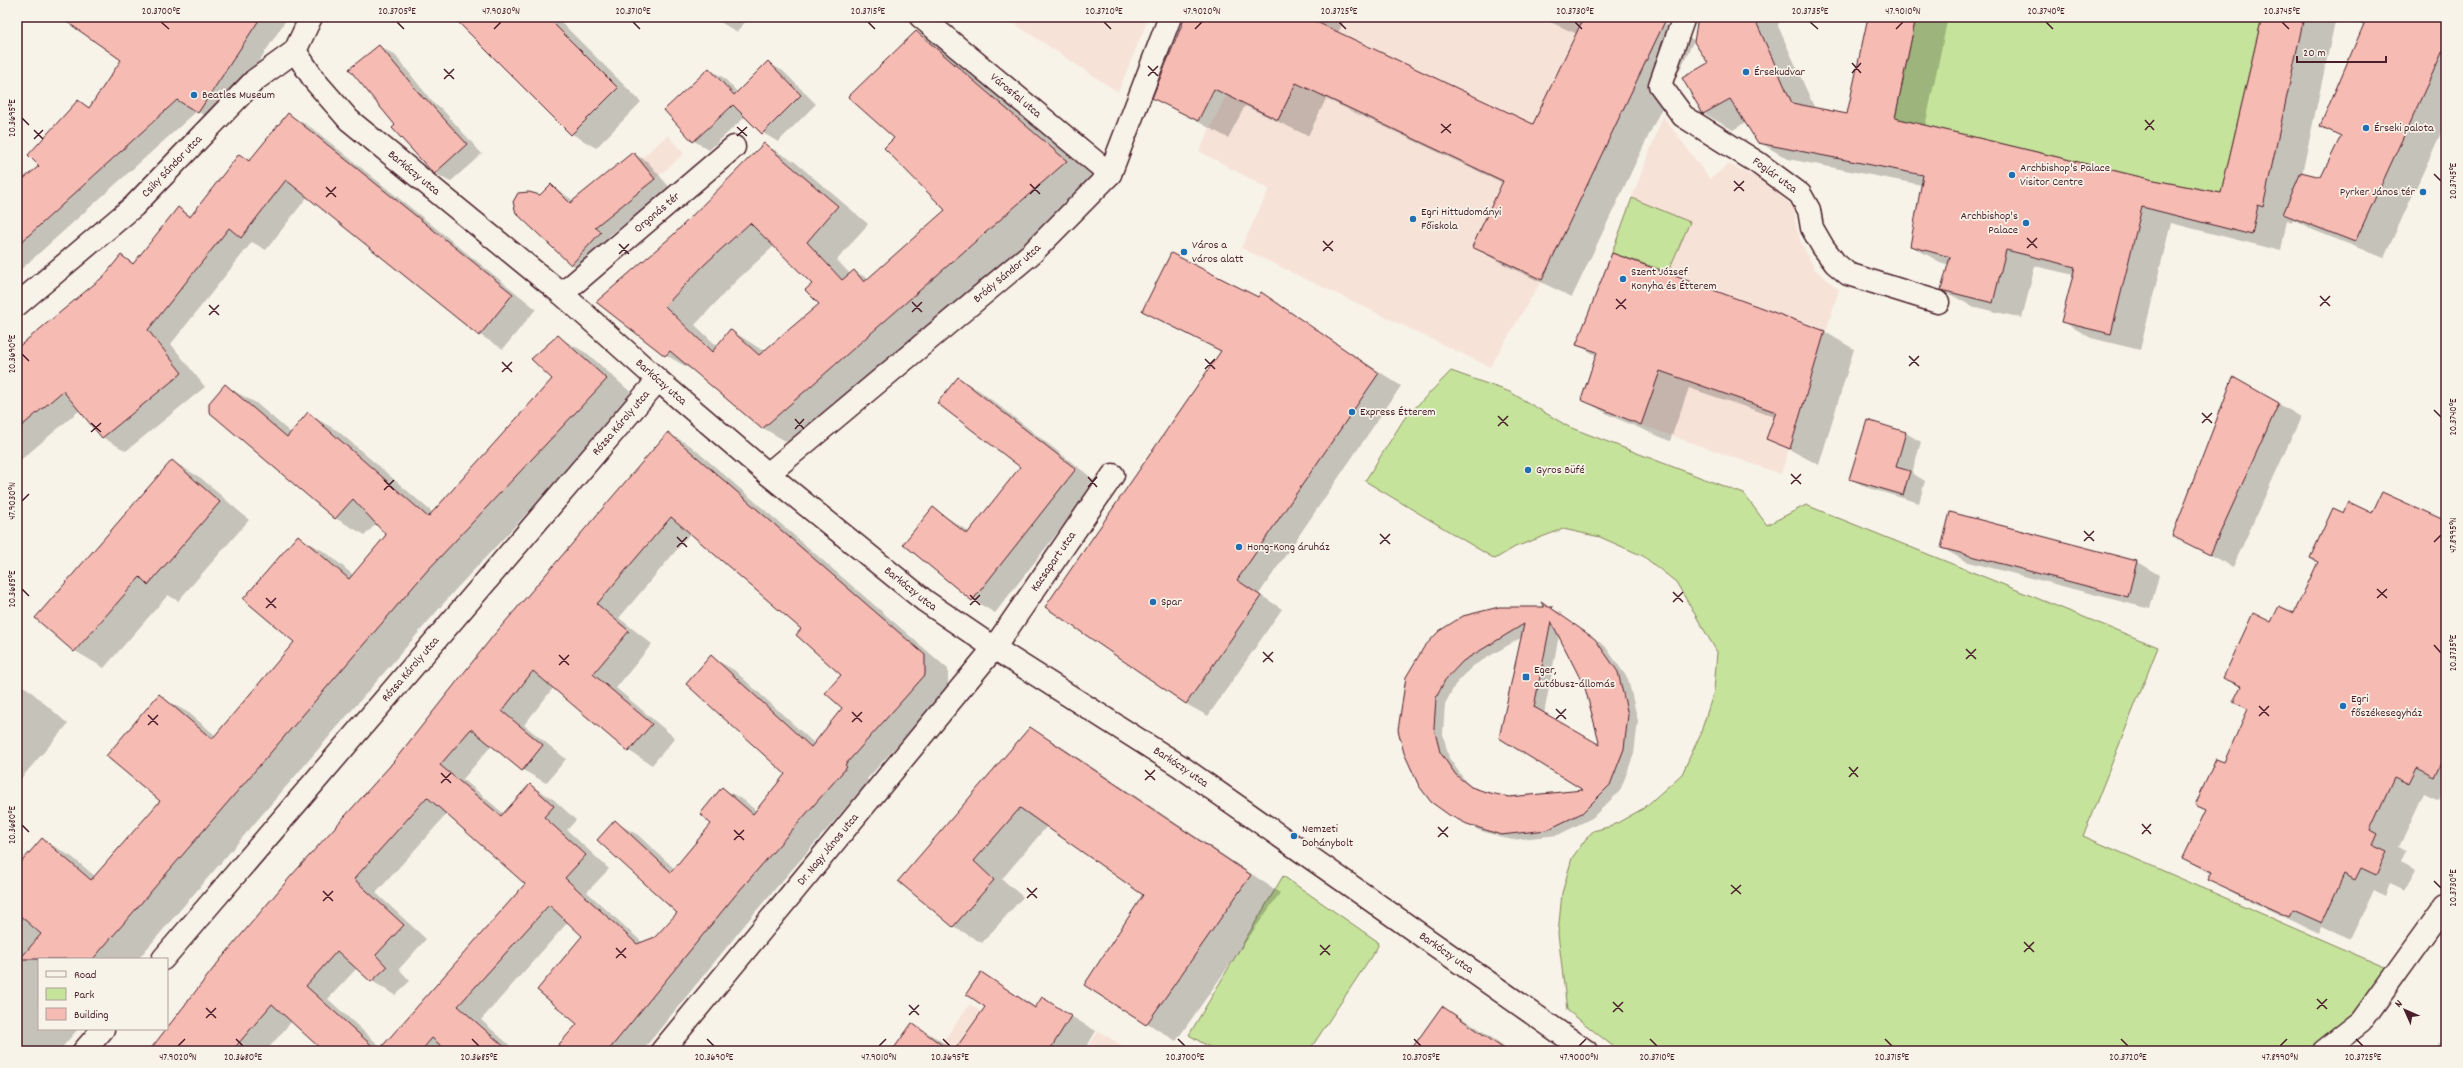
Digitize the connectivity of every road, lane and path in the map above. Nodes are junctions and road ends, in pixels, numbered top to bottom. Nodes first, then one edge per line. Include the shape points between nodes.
1 (311, 17) edge
2 (921, 17) edge
3 (1170, 17) edge
4 (1684, 17) edge
5 (295, 51) junction
6 (734, 147) dead end
7 (1110, 174) junction
8 (562, 294) junction
9 (1938, 302) dead end
10 (17, 305) edge
11 (658, 380) junction
12 (768, 474) junction
13 (1113, 475) dead end
14 (994, 648) junction
15 (2446, 904) edge
16 (164, 958) edge
17 (102, 1030) edge
18 (84, 1051) edge
19 (662, 1051) edge
20 (1586, 1051) edge
21 (2324, 1051) edge

1 - 5 street, Csiky Sándor utca
2 - 7 street, Városfal utca
3 - 7 street, Bródy Sándor utca
4 - 9 street, Foglár utca via 1660,85 1683,116 1800,194 1809,210 1812,228 1835,263 1848,274
5 - 8 street, Barkóczy utca via 315,81 349,120
5 - 10 street, Csiky Sándor utca via 255,80 134,206
6 - 8 street, Orgonás tér
7 - 12 street, Bródy Sándor utca via 1032,253
8 - 11 street, Barkóczy utca
11 - 12 street, Barkóczy utca
11 - 16 street, Rózsa Károly utca
12 - 14 street, Barkóczy utca via 925,600
13 - 14 street, Kacsapart utca
14 - 19 street, Dr. Nagy János utca
14 - 20 street, Barkóczy utca via 1180,766
15 - 21 street via 2361,1022
17 - 18 street

